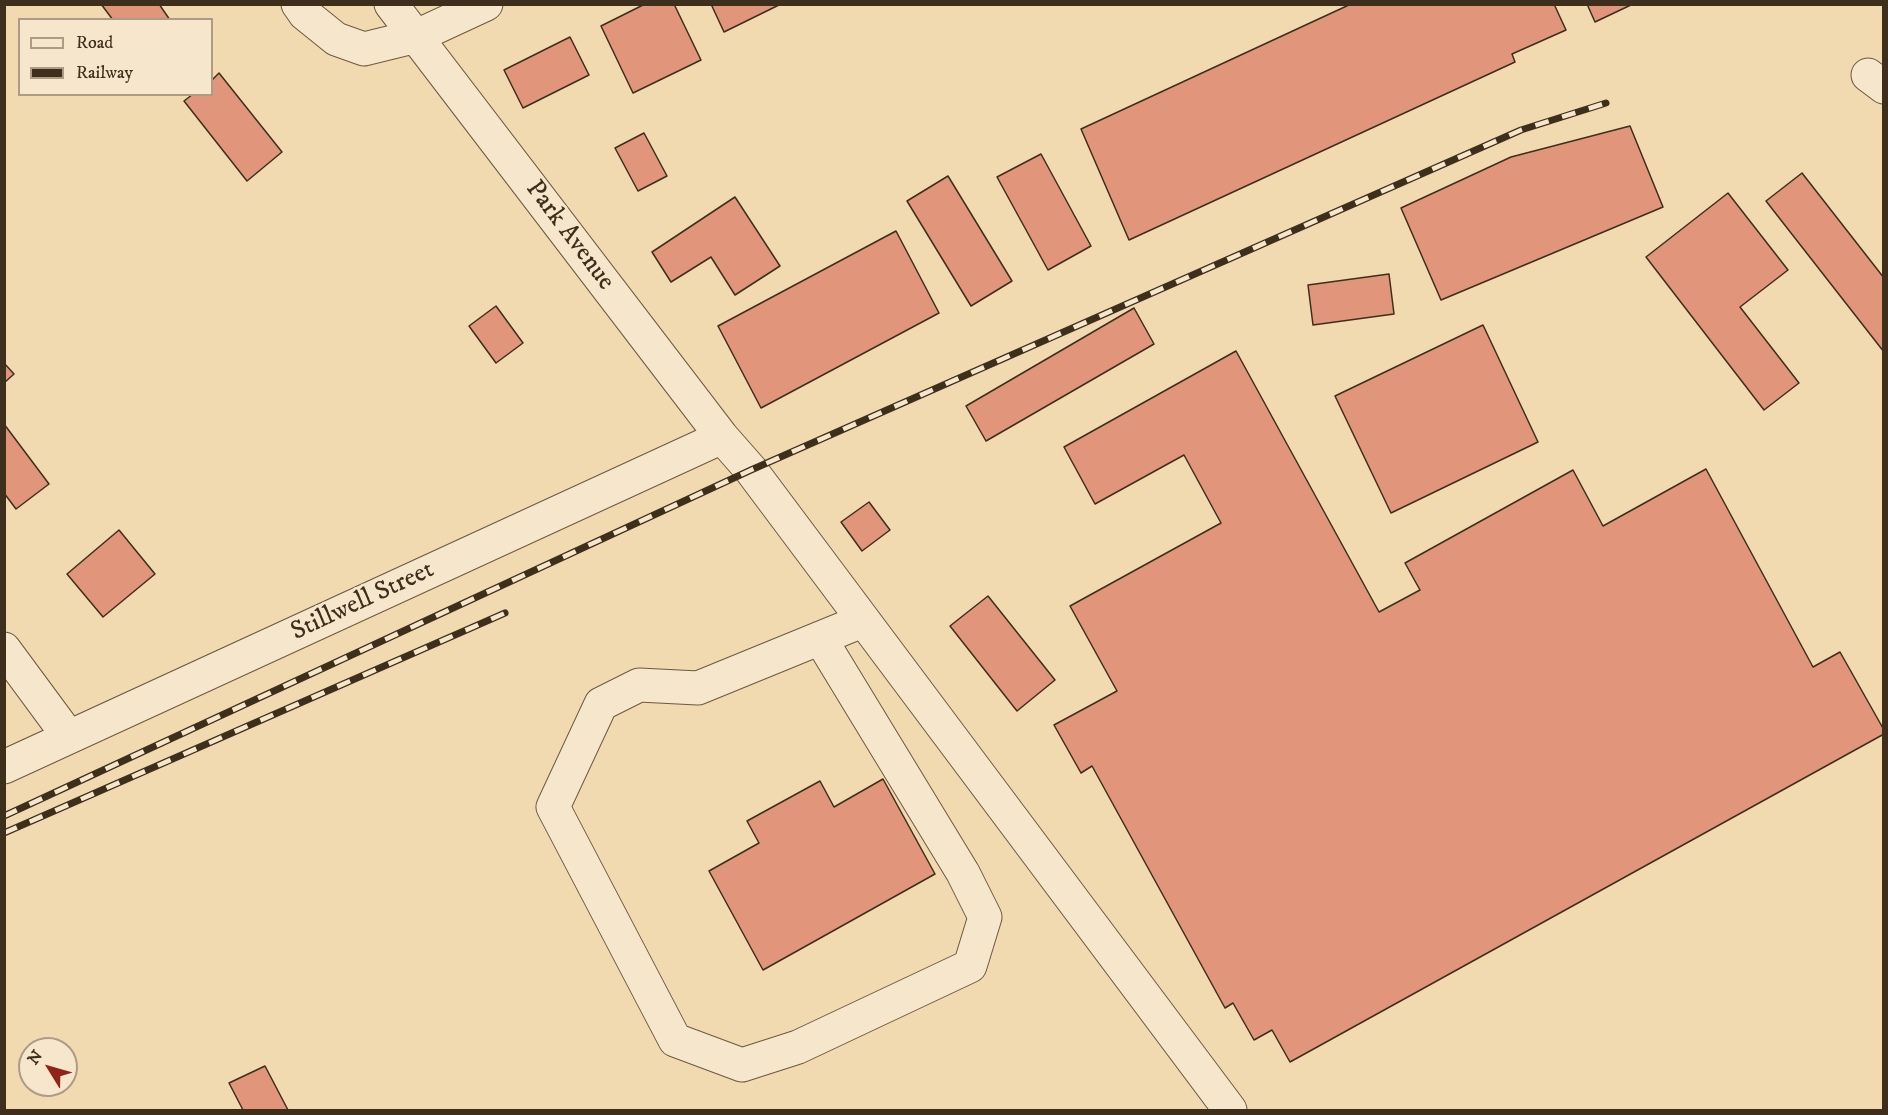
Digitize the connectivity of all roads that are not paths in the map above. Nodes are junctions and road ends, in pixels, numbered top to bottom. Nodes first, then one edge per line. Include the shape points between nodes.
1 (298, 4) edge
2 (392, 4) edge
3 (486, 4) edge
4 (417, 36) junction
5 (722, 437) junction
6 (862, 621) junction
7 (820, 638) junction
8 (4, 649) edge
9 (69, 737) junction
10 (7, 762) edge
11 (1230, 1110) edge

1 - 4 street via 336,39 364,49
2 - 4 street, Park Avenue
3 - 4 street
4 - 5 street, Park Avenue
5 - 6 street, Park Avenue via 751,470
5 - 9 street, Stillwell Street
6 - 7 street
6 - 11 street, Park Avenue
7 - 7 street via 698,688 639,685 601,704 553,807 675,1040 742,1065 798,1047 970,966 985,917 963,873
8 - 9 street
9 - 10 street, Stillwell Street

